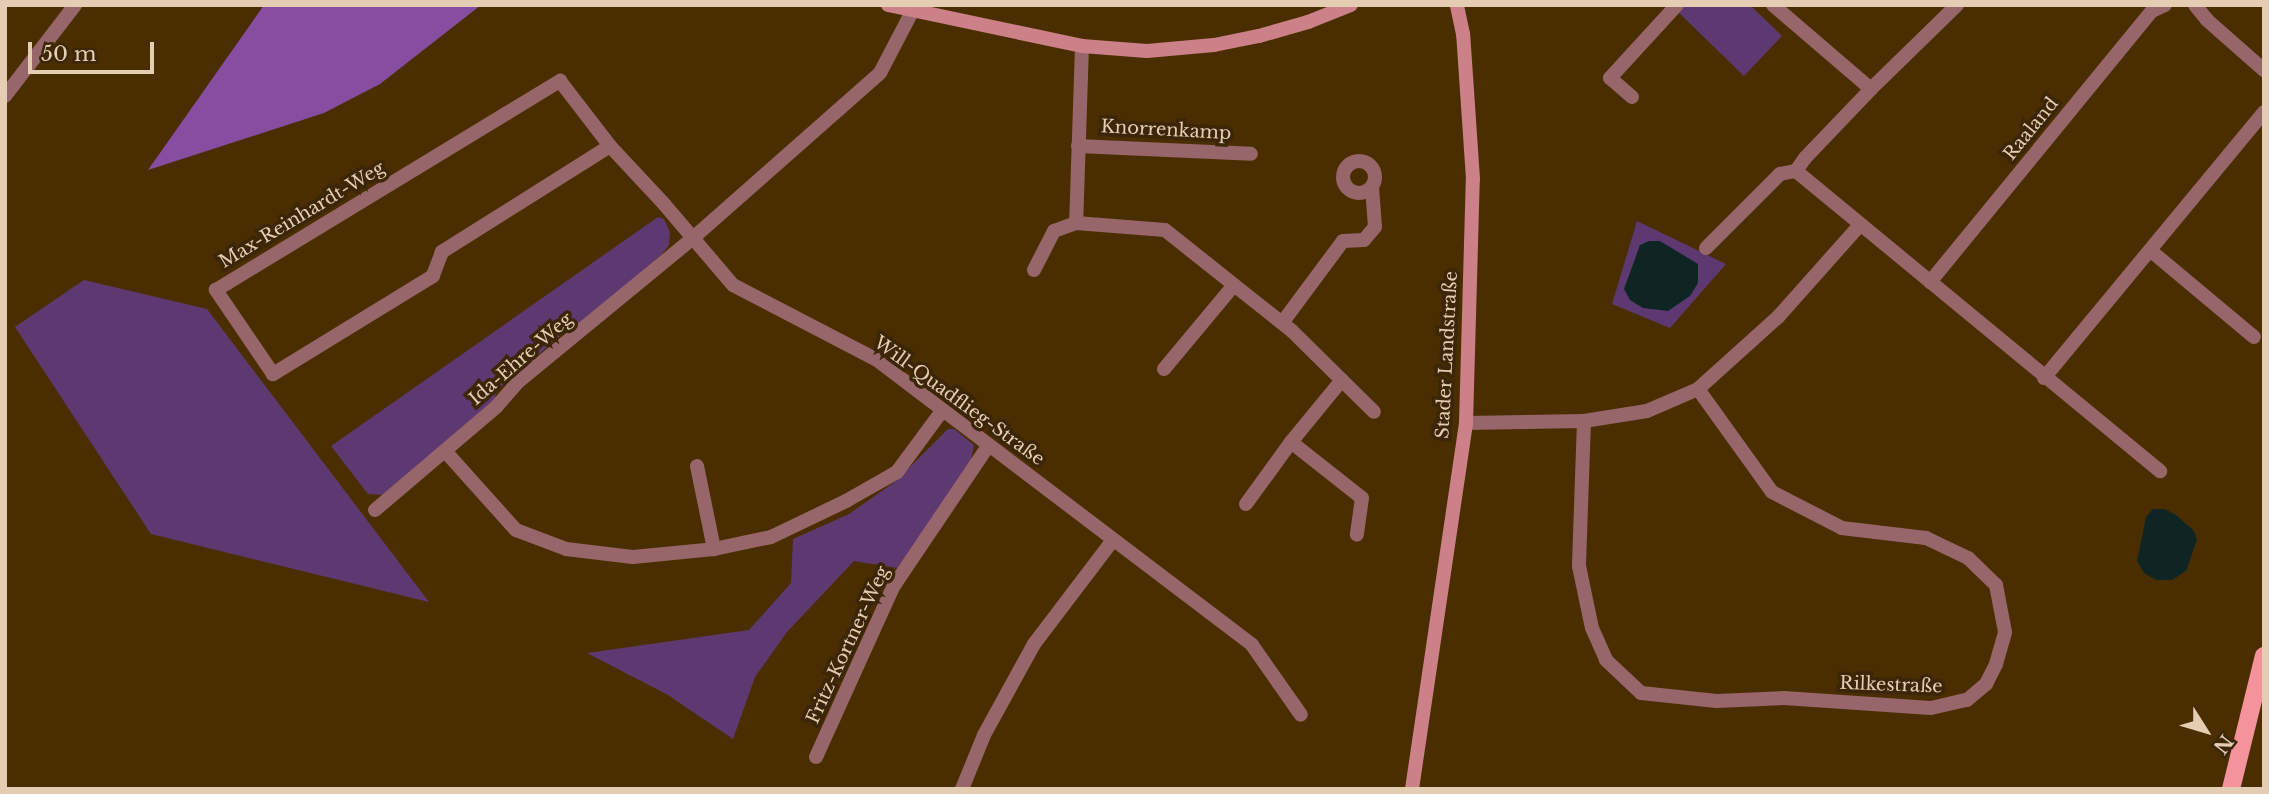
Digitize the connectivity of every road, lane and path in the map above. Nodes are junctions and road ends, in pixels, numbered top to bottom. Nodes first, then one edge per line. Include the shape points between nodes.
1 (75, 5) edge
2 (888, 5) edge
3 (1351, 5) edge
4 (1457, 5) edge
5 (1676, 5) edge
6 (1773, 5) edge
7 (1956, 5) edge
8 (2165, 5) edge
9 (2195, 5) edge
10 (913, 10) junction
11 (1082, 46) junction
12 (2264, 70) edge
13 (1871, 89) junction
14 (5, 96) edge
15 (1632, 97) dead end
16 (2264, 112) edge
17 (610, 146) junction
18 (1079, 146) junction
19 (1251, 154) dead end
20 (1796, 172) junction
21 (1372, 187) dead end
22 (1076, 223) junction
23 (1860, 225) junction
24 (693, 239) junction
25 (1706, 247) dead end
26 (2151, 251) junction
27 (1034, 270) dead end
28 (1930, 282) junction
29 (1234, 285) junction
30 (1282, 323) junction
31 (2254, 337) dead end
32 (1164, 369) dead end
33 (2043, 378) junction
34 (1342, 380) junction
35 (1698, 388) junction
36 (942, 411) junction
37 (1374, 412) dead end
38 (1584, 421) junction
39 (1466, 423) junction
40 (1291, 442) junction
41 (988, 446) junction
42 (445, 451) junction
43 (697, 466) dead end
44 (2160, 471) dead end
45 (1246, 504) dead end
46 (375, 510) dead end
47 (1357, 535) dead end
48 (1113, 540) junction
49 (714, 549) junction
50 (2264, 656) edge
51 (1301, 715) dead end
52 (816, 757) dead end
53 (962, 789) edge
54 (1412, 789) edge
55 (2231, 789) edge

1 - 14 street
2 - 10 street
3 - 11 street via 1307,22 1214,45 1147,51
4 - 39 street, Stader Landstraße via 1473,180
5 - 15 street via 1609,78
6 - 13 street
7 - 13 street
8 - 28 street, Raaland via 2152,11
9 - 12 street
10 - 11 street
10 - 24 street via 880,73
11 - 18 street, Knorrenkamp
13 - 20 street
16 - 26 street
17 - 17 street, Max-Reinhardt-Weg via 442,252 433,276 273,374 216,290 559,80
17 - 24 street, Max-Reinhardt-Weg
18 - 19 street, Knorrenkamp
18 - 22 street, Knorrenkamp
20 - 23 street
20 - 25 street via 1780,174
21 - 30 street via 1375,227 1364,240 1343,241
22 - 27 street via 1054,231
22 - 29 street via 1165,230
23 - 28 street
23 - 35 street via 1778,317
24 - 36 street, Will-Quadflieg-Straße via 733,285 877,360
24 - 42 street, Ida-Ehre-Weg via 559,347
26 - 31 street
26 - 33 street
28 - 33 street
29 - 30 street
29 - 32 street
30 - 34 street
33 - 44 street
34 - 37 street
34 - 40 street
35 - 38 street via 1647,411
35 - 38 street, Rilkestraße via 1772,492 1842,528 1926,538 1968,558 1996,585 2005,632 1986,684 1967,699 1931,708 1784,698 1717,701 1641,693 1606,660 1592,628 1578,566
36 - 41 street, Will-Quadflieg-Straße
36 - 49 street via 897,472 771,537
38 - 39 street
39 - 54 street, Stader Landstraße
40 - 45 street
40 - 47 street via 1362,498
41 - 48 street, Will-Quadflieg-Straße
41 - 52 street, Fritz-Kortner-Weg via 893,587
42 - 46 street, Ida-Ehre-Weg
42 - 49 street via 516,530 566,548 633,558
43 - 49 street
48 - 51 street, Will-Quadflieg-Straße via 1252,645
48 - 53 street via 1034,644 984,735
50 - 55 main road

